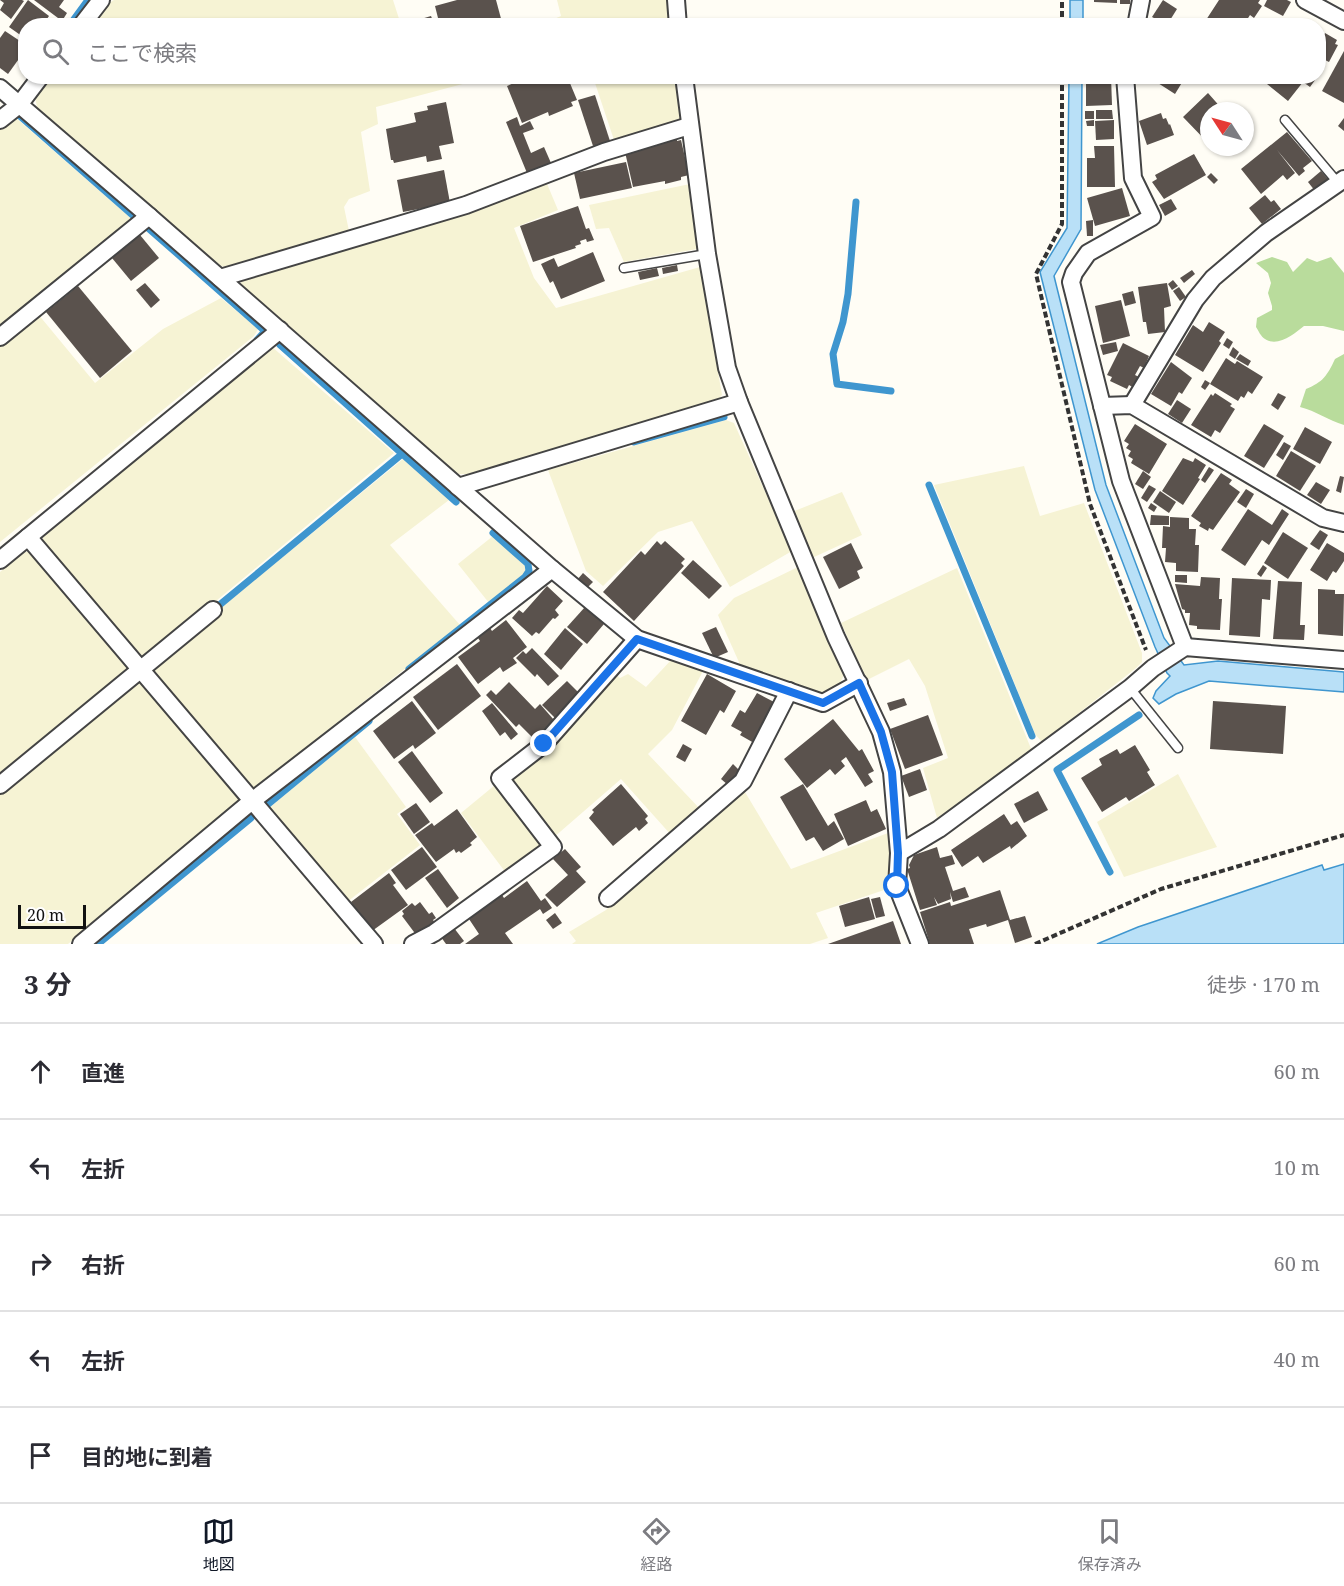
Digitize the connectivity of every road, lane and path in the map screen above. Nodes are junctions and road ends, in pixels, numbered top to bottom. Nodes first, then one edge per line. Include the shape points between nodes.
1 (101, 0) edge
2 (676, 0) edge
3 (1062, 0) edge
4 (1141, 0) edge
5 (1305, 0) edge
6 (87, 18) edge
7 (677, 18) edge
8 (1062, 18) edge
9 (1138, 18) edge
10 (1344, 21) edge
11 (35, 84) edge
12 (685, 84) edge
13 (1126, 84) edge
14 (0, 88) edge
15 (19, 105) junction
16 (0, 120) edge
17 (1285, 120) dead end
18 (689, 126) junction
19 (1342, 182) edge
20 (149, 216) junction
21 (707, 254) junction
22 (624, 268) dead end
23 (220, 278) junction
24 (280, 330) junction
25 (0, 337) edge
26 (739, 402) junction
27 (1132, 405) junction
28 (1102, 406) junction
29 (458, 487) junction
30 (1344, 523) edge
31 (28, 537) junction
32 (0, 560) edge
33 (552, 569) junction
34 (213, 610) dead end
35 (637, 639) junction
36 (1182, 649) junction
37 (1344, 660) edge
38 (140, 670) junction
39 (859, 683) junction
40 (1130, 688) junction
41 (789, 691) junction
42 (1178, 748) dead end
43 (0, 785) edge
44 (252, 801) junction
45 (1344, 835) edge
46 (898, 853) junction
47 (608, 898) dead end
48 (81, 944) edge
49 (374, 944) edge
50 (413, 944) edge
51 (920, 944) edge
52 (1035, 944) edge

1 - 6 street
2 - 7 street
3 - 8 path
4 - 9 street
5 - 10 street
11 - 15 street
12 - 18 street
13 - 28 street via 1133,178 1152,217 1088,253 1071,282
14 - 15 street
15 - 16 street
15 - 20 street
17 - 19 lane
18 - 21 street
18 - 23 street via 466,205
19 - 27 street via 1266,233 1213,278 1195,300
20 - 23 street
20 - 25 street
21 - 22 lane
21 - 26 street via 727,368
23 - 24 street
24 - 29 street
24 - 31 street
26 - 29 street
26 - 39 street via 836,638
27 - 28 street
27 - 30 street via 1323,518
28 - 36 street via 1121,481
29 - 33 street
31 - 32 street
31 - 38 street
33 - 35 street
33 - 44 street
34 - 38 street
35 - 41 street
35 - 50 street via 544,744 500,778 553,847
36 - 37 street
36 - 40 street
38 - 43 street
38 - 44 street
39 - 41 street via 823,703
39 - 46 street via 881,732 892,772
40 - 42 lane
40 - 46 street via 939,830
41 - 47 street via 743,781
44 - 48 street
44 - 49 street
45 - 52 path via 1161,889
46 - 51 street via 897,886

